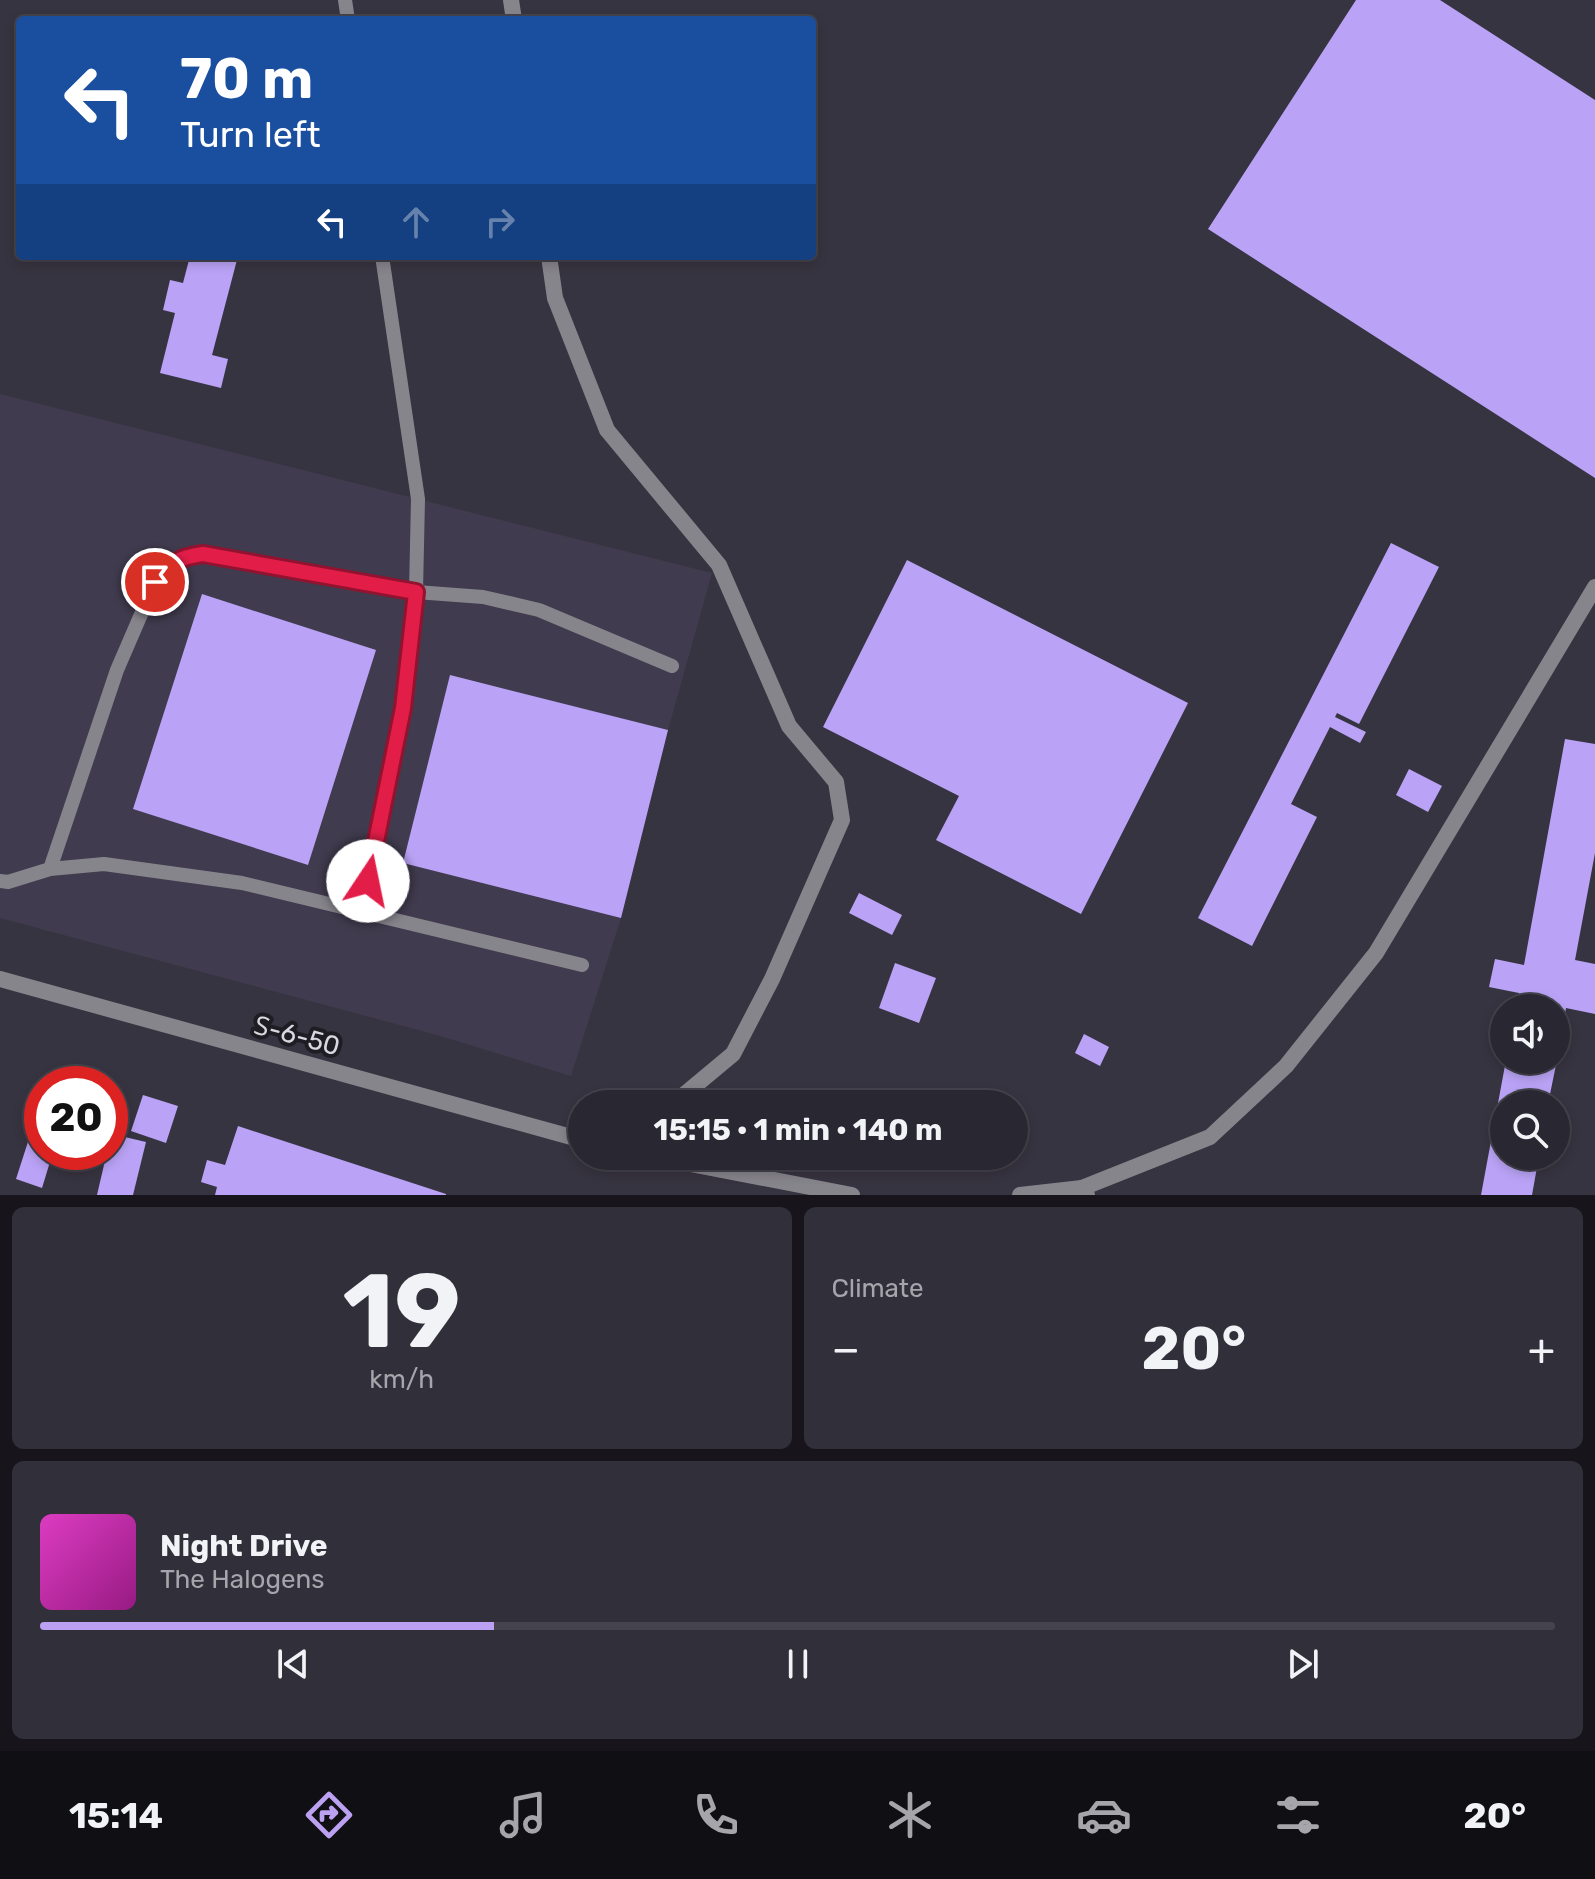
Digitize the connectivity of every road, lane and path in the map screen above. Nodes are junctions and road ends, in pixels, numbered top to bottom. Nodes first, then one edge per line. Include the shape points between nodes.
1 (383, 260) edge
2 (550, 260) edge
3 (1595, 587) edge
4 (416, 592) junction
5 (672, 666) dead end
6 (50, 869) junction
7 (0, 881) edge
8 (362, 910) junction
9 (582, 965) dead end
10 (0, 979) edge
11 (690, 1090) edge
12 (568, 1136) edge
13 (722, 1170) edge
14 (1085, 1191) edge
15 (852, 1195) edge
16 (1020, 1195) edge

1 - 4 lane via 418,499
2 - 11 street via 555,298 607,430 719,565 789,726 836,782 842,820 772,979 733,1054
3 - 14 street via 1376,953 1286,1066 1210,1137
4 - 5 lane via 483,597 539,610
4 - 6 lane via 203,554 182,557 166,568 117,670
4 - 8 lane via 403,708
6 - 7 lane
6 - 8 lane via 104,864 242,883
8 - 9 lane
10 - 12 street, Տ-6-50 / Տ-6-50
13 - 15 street
14 - 16 street

